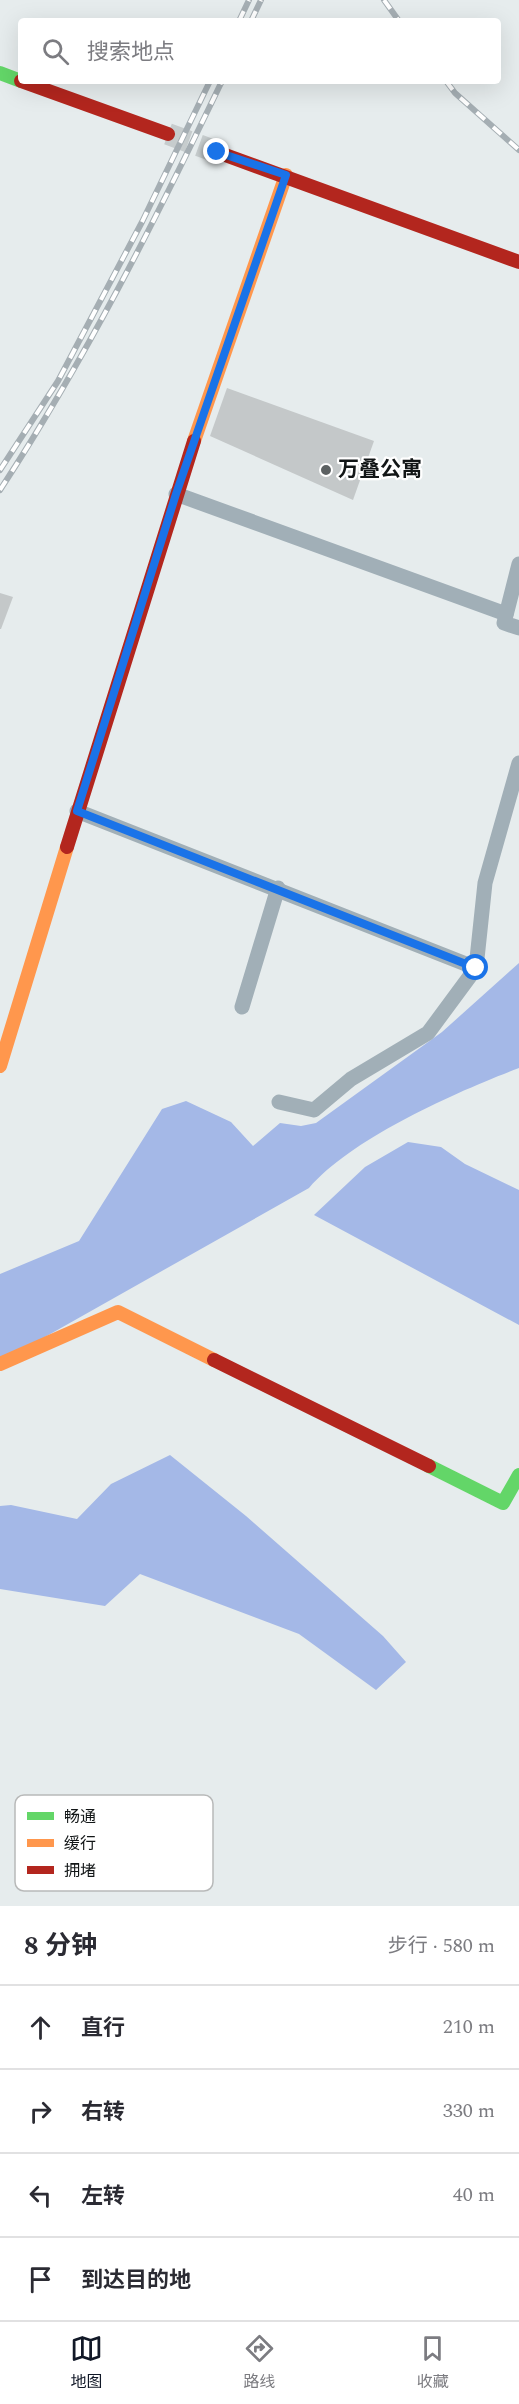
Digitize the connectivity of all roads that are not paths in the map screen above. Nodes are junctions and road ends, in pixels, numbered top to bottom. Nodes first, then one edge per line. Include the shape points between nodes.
1 (0, 73) edge
2 (18, 80) edge
3 (29, 84) edge
4 (168, 134) tunnel mouth
5 (217, 152) tunnel mouth
6 (286, 175) junction
7 (519, 262) edge
8 (176, 494) junction
9 (519, 564) edge
10 (506, 614) junction
11 (519, 628) edge
12 (519, 763) edge
13 (77, 811) junction
14 (278, 888) junction
15 (476, 968) junction
16 (242, 1007) dead end
17 (0, 1066) edge
18 (279, 1102) dead end
19 (0, 1364) edge
20 (519, 1475) edge

1 - 2 street
3 - 4 street
5 - 6 street
6 - 7 street
6 - 8 street
8 - 10 street
8 - 13 street
9 - 10 street
10 - 11 street via 504,623
12 - 15 street via 485,884
13 - 14 street
13 - 17 street
14 - 15 street
14 - 16 street
15 - 18 street via 428,1033 351,1079 314,1110
19 - 20 street via 118,1312 503,1503

